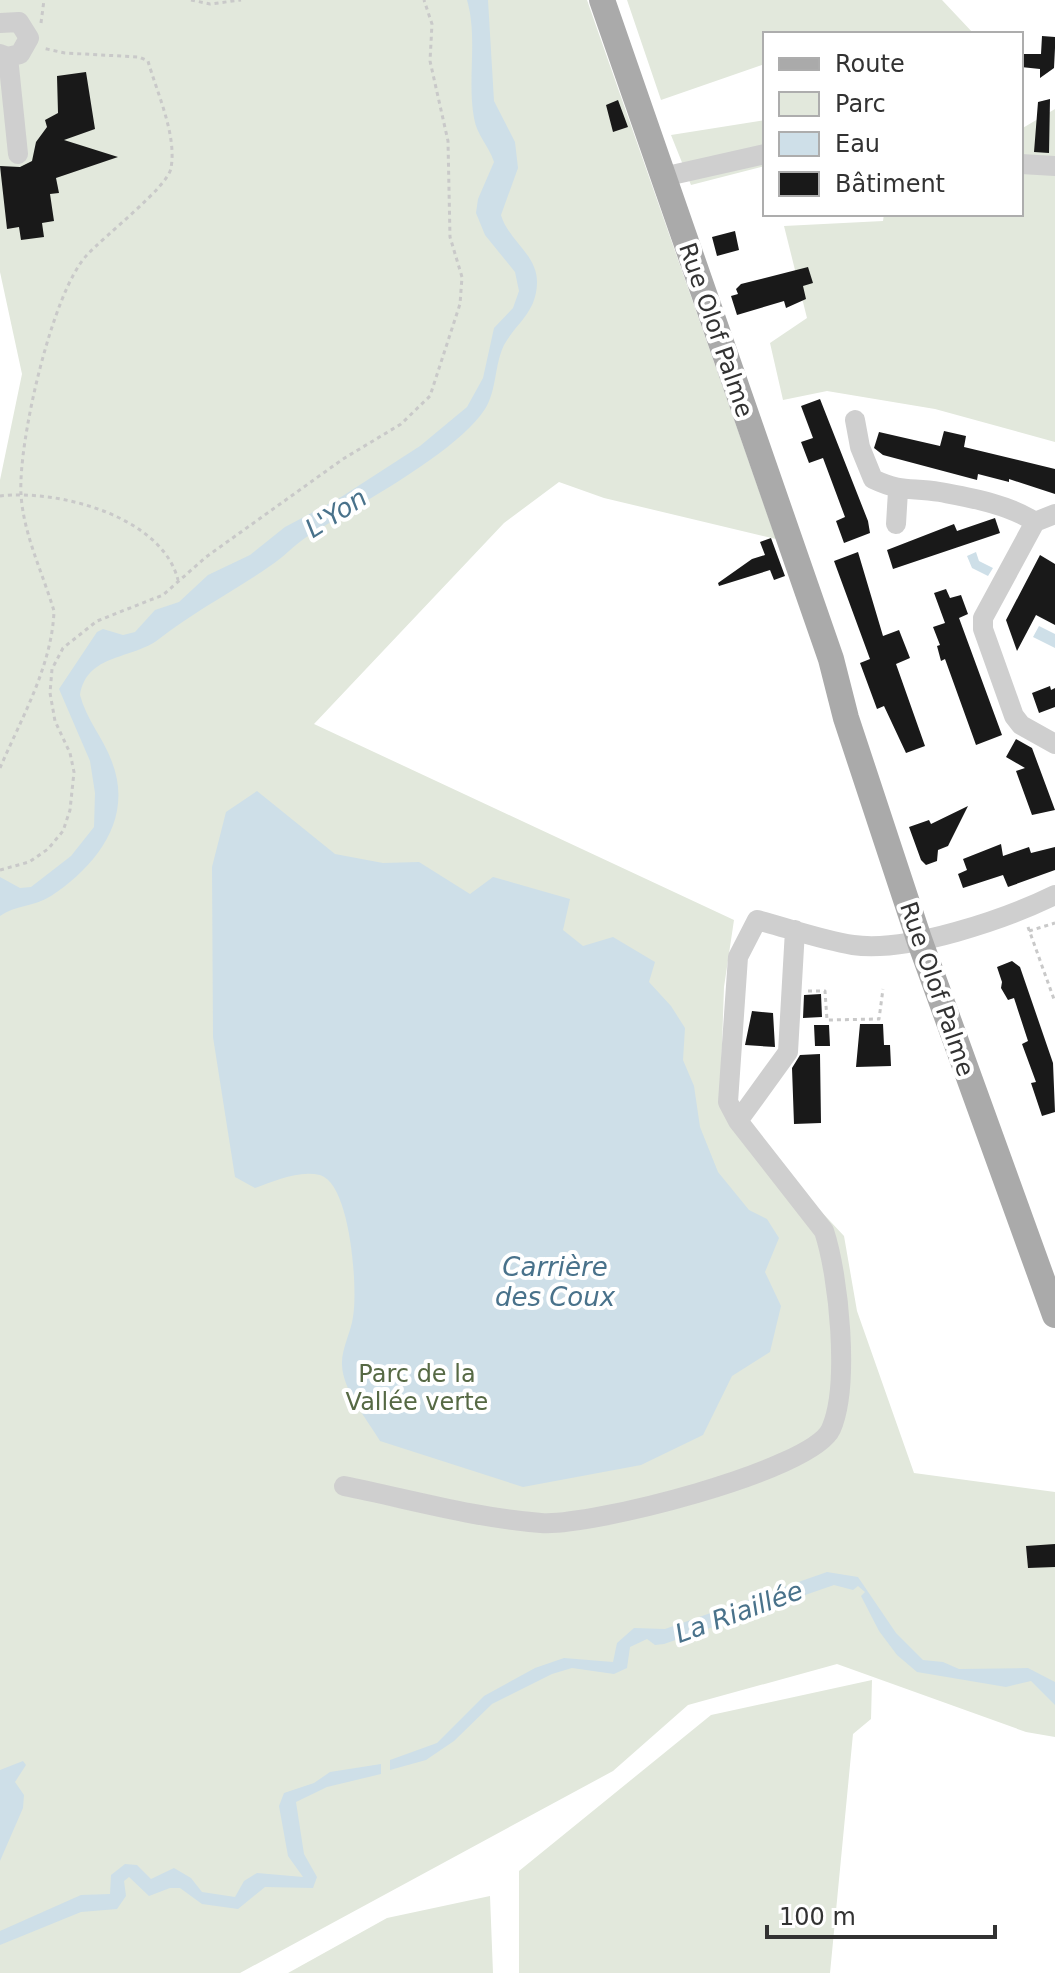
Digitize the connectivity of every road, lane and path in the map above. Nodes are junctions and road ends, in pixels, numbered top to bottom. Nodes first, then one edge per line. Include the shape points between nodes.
1 (191, 0) edge
2 (241, 0) edge
3 (424, 0) edge
4 (602, 0) edge
5 (8, 14) edge
6 (28, 44) junction
7 (3, 56) edge
8 (18, 154) dead end
9 (763, 154) edge
10 (1023, 164) edge
11 (1055, 166) edge
12 (663, 177) junction
13 (855, 420) dead end
14 (898, 491) junction
15 (21, 493) junction
16 (0, 496) edge
17 (1055, 514) edge
18 (1035, 522) junction
19 (896, 524) dead end
20 (178, 580) junction
21 (1055, 744) edge
22 (0, 768) edge
23 (0, 870) edge
24 (1053, 896) edge
25 (1021, 908) junction
26 (1055, 923) edge
27 (795, 930) junction
28 (1029, 931) junction
29 (928, 940) junction
30 (883, 989) dead end
31 (790, 992) junction
32 (1055, 1002) edge
33 (738, 1121) junction
34 (1055, 1286) edge
35 (1055, 1315) edge
36 (344, 1486) dead end

1 - 2 path
3 - 20 path via 432,24 430,61 448,141 450,237 462,277 460,304 430,396 401,424 343,459
4 - 12 main road, Rue Olof Palme
5 - 6 street via 24,26
6 - 7 street via 20,54
6 - 15 path via 148,61 172,149 171,171 160,188 83,259 57,314 33,391
7 - 8 street
9 - 12 street
10 - 11 street
12 - 29 main road, Rue Olof Palme via 831,659 857,716
13 - 14 street via 873,479
14 - 18 street via 937,492 1018,511
14 - 19 street
15 - 16 path
15 - 20 path via 72,502 138,527 160,544
15 - 22 path via 54,611 53,630
17 - 18 street
18 - 21 street via 983,618 983,629 1014,716
20 - 23 path via 163,595 84,629 56,660 50,693 74,772 70,810 63,831 48,849 29,862
24 - 25 street
25 - 28 path
25 - 29 street
26 - 28 path
27 - 29 street via 853,945
27 - 31 street
27 - 33 street via 757,920 738,957 728,1102
28 - 32 path
29 - 34 main road, Rue Olof Palme
29 - 35 main road, Rue Olof Palme
30 - 31 path via 879,1019 827,1020 825,991
31 - 33 street via 788,1052
33 - 36 street via 824,1231 831,1252 838,1304 839,1400 830,1432 794,1460 577,1521 502,1518

